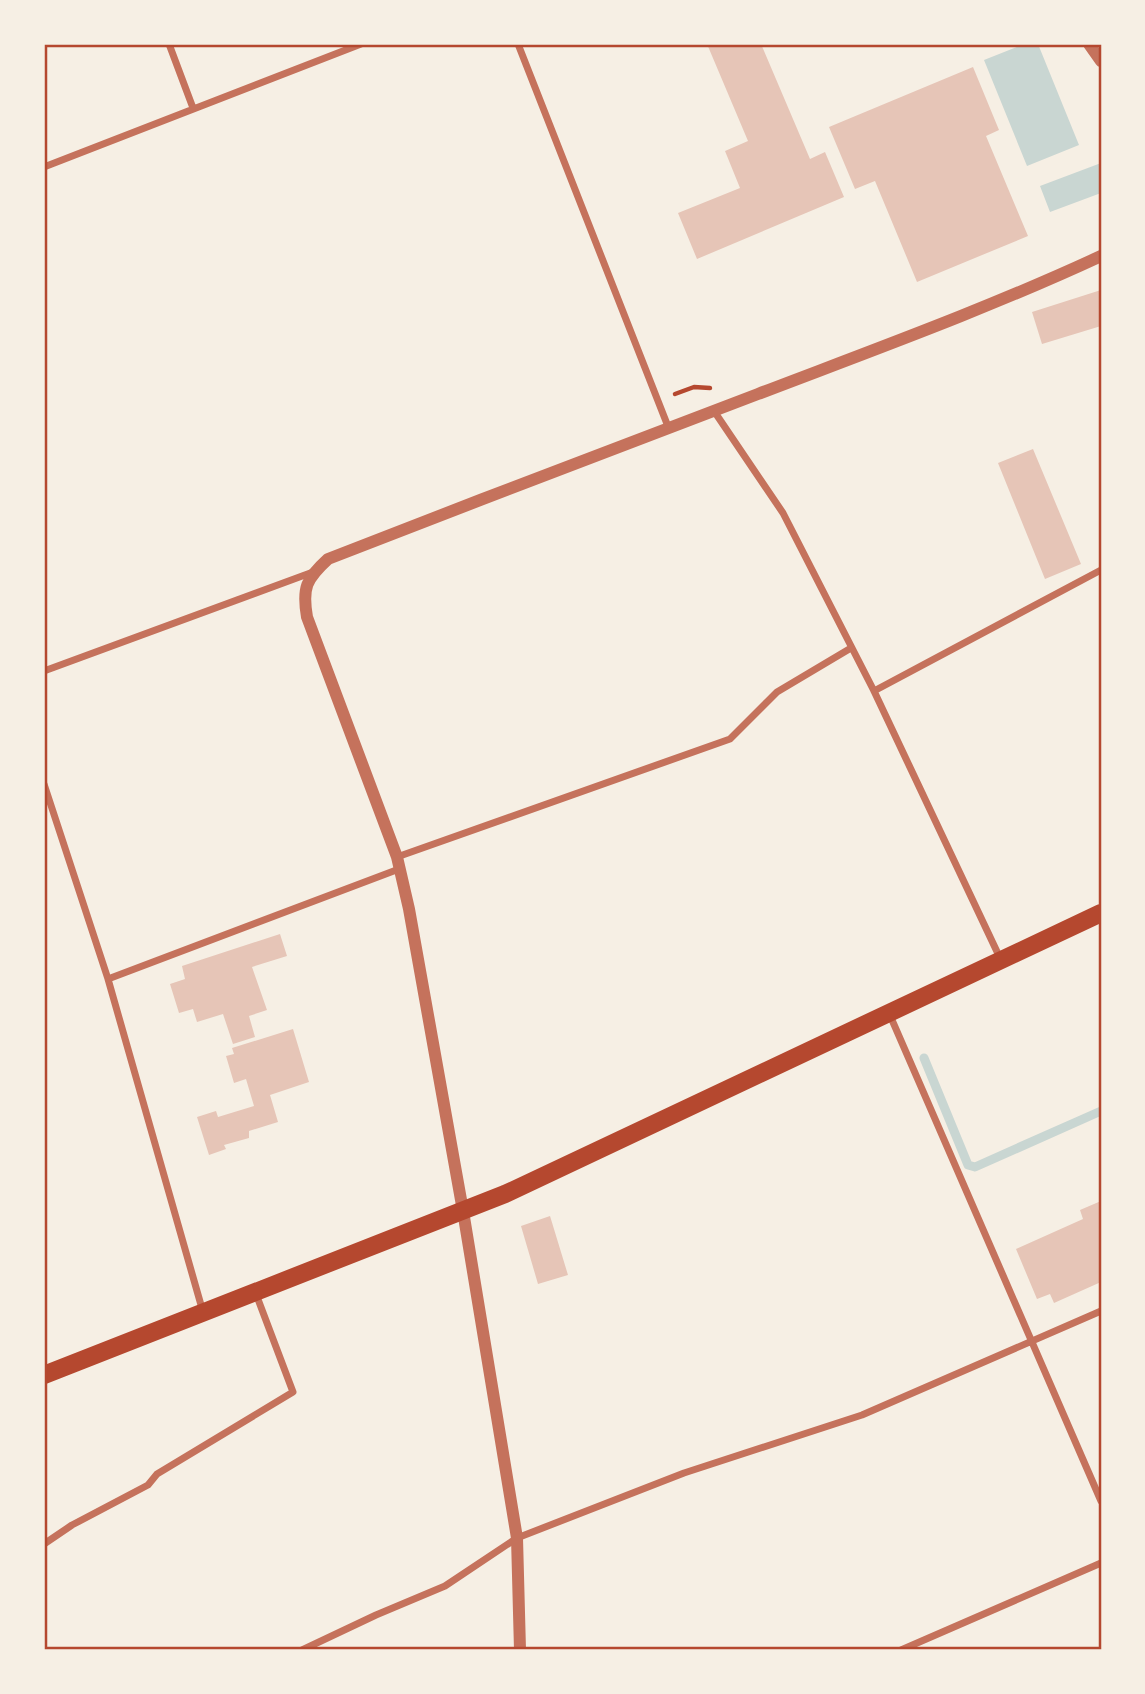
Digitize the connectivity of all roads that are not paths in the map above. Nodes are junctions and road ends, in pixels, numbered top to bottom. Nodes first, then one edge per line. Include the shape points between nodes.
1 (169, 44) edge
2 (361, 44) edge
3 (518, 44) edge
4 (1089, 44) edge
5 (1101, 61) edge
6 (193, 107) junction
7 (44, 167) edge
8 (1101, 256) edge
9 (714, 411) junction
10 (669, 429) junction
11 (1101, 570) edge
12 (314, 572) junction
13 (851, 648) junction
14 (44, 671) edge
15 (874, 691) junction
16 (44, 784) edge
17 (398, 863) junction
18 (1101, 913) edge
19 (1001, 960) junction
20 (108, 979) junction
21 (889, 1013) junction
22 (463, 1211) junction
23 (256, 1292) junction
24 (1101, 1311) edge
25 (203, 1312) junction
26 (1030, 1341) junction
27 (44, 1376) edge
28 (1101, 1501) edge
29 (517, 1538) junction
30 (44, 1544) edge
31 (1101, 1563) edge
32 (302, 1650) edge
33 (520, 1650) edge
34 (901, 1650) edge

1 - 6 street
2 - 6 street
3 - 10 street
4 - 5 street
6 - 7 street
8 - 9 street via 1025,291
9 - 10 street
9 - 13 street via 783,513
10 - 12 street via 328,559
11 - 15 street
12 - 14 street
12 - 17 street via 303,595 307,617
13 - 15 street
13 - 17 street via 777,692 730,739
15 - 19 street
16 - 20 street
17 - 20 street
17 - 22 street
18 - 19 main road
19 - 21 main road
20 - 25 street
21 - 22 main road
21 - 26 street
22 - 23 main road
22 - 29 street
23 - 25 main road
23 - 30 street via 293,1392 157,1474 148,1485
24 - 26 street
25 - 27 main road
26 - 28 street
26 - 29 street via 862,1415 684,1473
29 - 32 street via 444,1586
29 - 33 street
31 - 34 street

